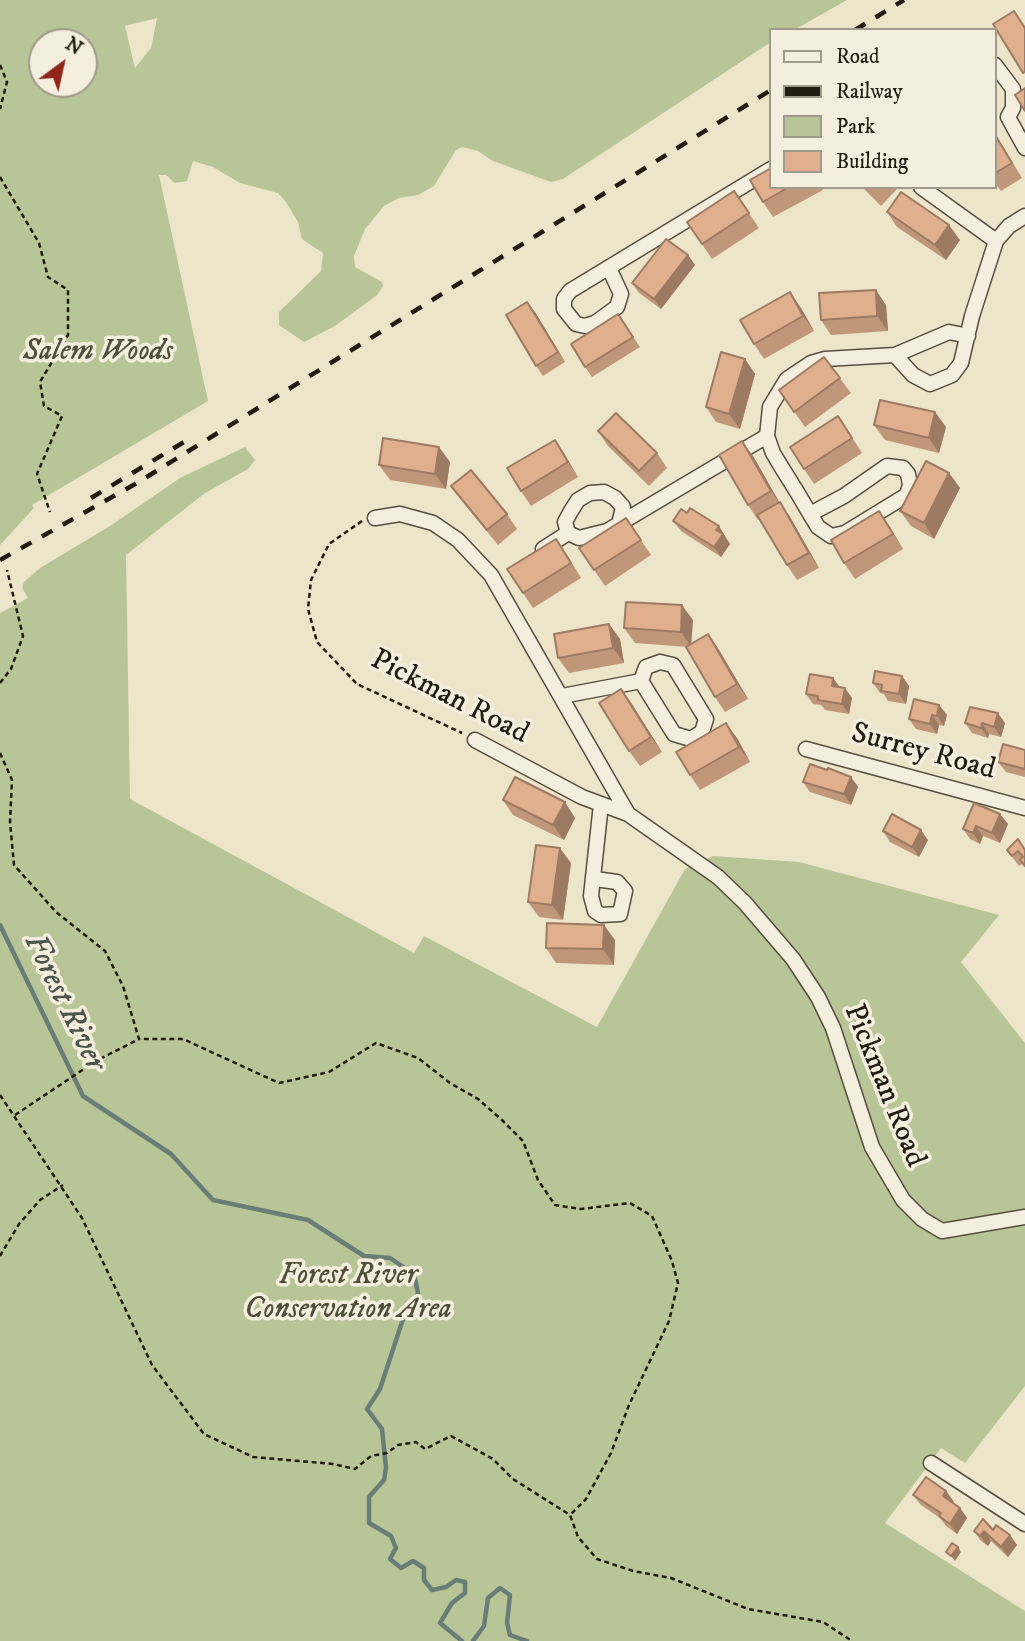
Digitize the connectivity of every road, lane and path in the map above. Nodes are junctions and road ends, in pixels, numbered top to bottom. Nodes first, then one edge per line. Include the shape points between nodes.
1 (0, 65) edge
2 (997, 68) edge
3 (0, 109) edge
4 (1002, 118) edge
5 (1025, 148) edge
6 (769, 170) edge
7 (0, 177) edge
8 (924, 189) edge
9 (1025, 216) edge
10 (996, 241) junction
11 (609, 268) dead end
12 (968, 336) junction
13 (895, 355) junction
14 (767, 436) junction
15 (50, 512) dead end
16 (810, 514) junction
17 (375, 517) joint
18 (619, 524) junction
19 (568, 533) junction
20 (528, 558) edge
21 (7, 570) dead end
22 (641, 681) junction
23 (0, 683) edge
24 (562, 696) junction
25 (475, 740) joint
26 (806, 748) dead end
27 (0, 753) edge
28 (601, 804) junction
29 (1025, 808) edge
30 (628, 814) junction
31 (595, 878) dead end
32 (139, 1039) junction
33 (0, 1095) edge
34 (15, 1115) junction
35 (63, 1185) junction
36 (1025, 1217) edge
37 (0, 1256) edge
38 (931, 1463) dead end
39 (570, 1515) junction
40 (1025, 1524) edge
41 (852, 1641) edge

1 - 3 path via 7,82
2 - 4 street via 1013,89 1013,108
4 - 5 street
6 - 11 street
7 - 15 path via 38,243 47,277 68,290 68,335 40,382 44,406 62,416 37,474
8 - 10 street
9 - 10 street
10 - 12 street
12 - 13 street via 949,332
12 - 13 street via 961,362 942,382 930,384 913,375
13 - 14 street via 825,359 797,370 770,407
14 - 16 street
14 - 18 street
16 - 16 street via 831,536 845,533 907,495 908,474 887,466
17 - 24 street, Pickman Road via 400,514 433,523 499,576
17 - 25 path, Pickman Road via 337,536 316,567 308,596 317,642 357,684
18 - 19 street via 591,536 579,538
18 - 19 street via 623,508 615,498 604,492 590,493 570,511 565,522
19 - 20 street
21 - 23 path via 23,636 11,669
22 - 22 street via 674,734 691,739 702,732 706,719 673,665 660,662 646,667
22 - 24 street
24 - 30 street, Pickman Road
25 - 28 street, Pickman Road
26 - 29 street, Surrey Road
27 - 32 path via 12,780 14,865 56,912 105,951 123,986
28 - 30 street, Pickman Road
28 - 31 street
30 - 36 street, Pickman Road via 718,877 793,959 833,1028 872,1147 902,1200 942,1231
32 - 34 path via 96,1061
32 - 39 path via 183,1039 279,1083 329,1072 376,1043 418,1058 502,1119 523,1141 538,1180 555,1205 581,1209 630,1203 652,1216 678,1283 669,1321 611,1453 586,1499
33 - 34 path
34 - 35 path
35 - 37 path via 40,1200
35 - 39 path via 152,1364 204,1434 253,1457 355,1469 371,1456 398,1445 416,1442 425,1449 452,1436 493,1459 513,1479
38 - 40 street
39 - 41 path via 578,1537 597,1559 671,1577 748,1609 823,1622

